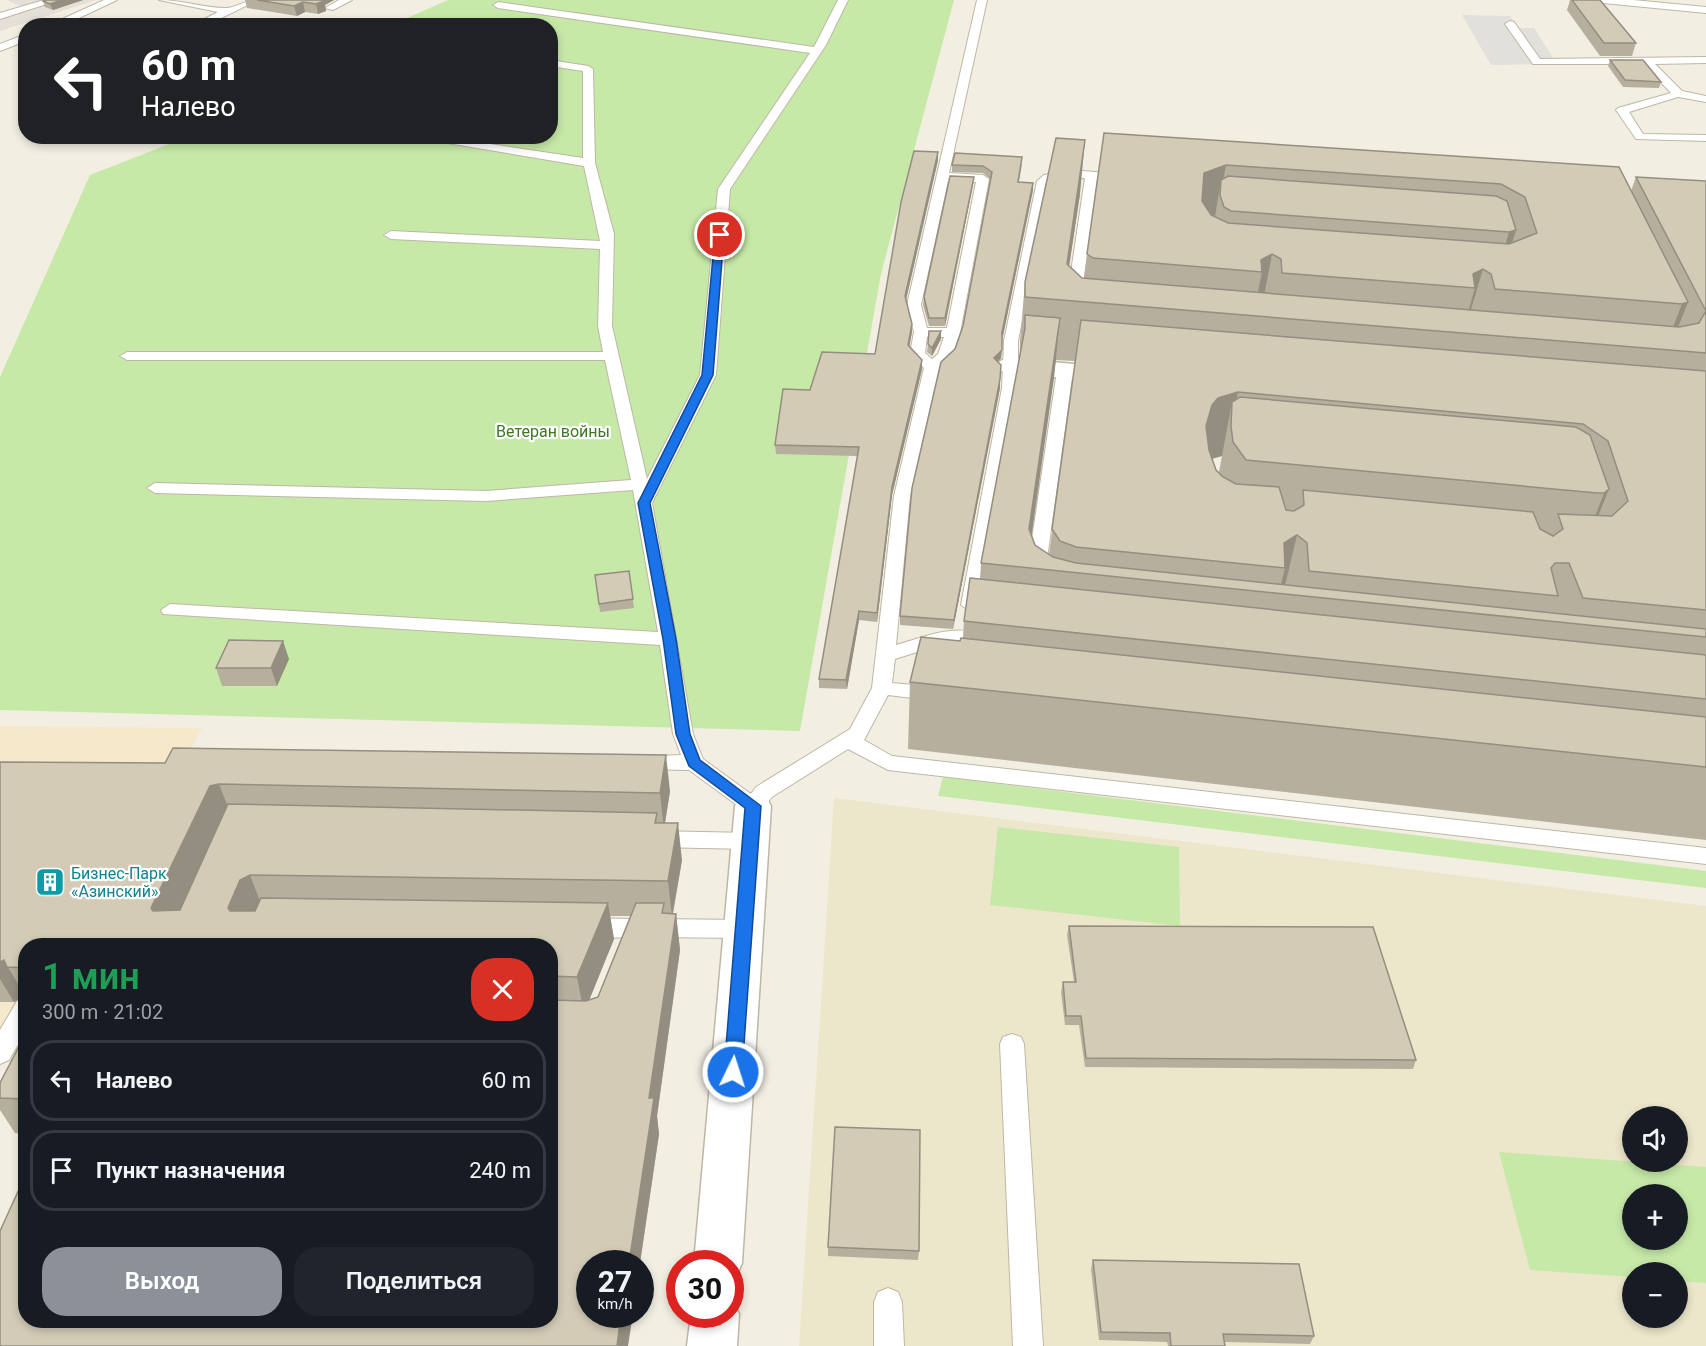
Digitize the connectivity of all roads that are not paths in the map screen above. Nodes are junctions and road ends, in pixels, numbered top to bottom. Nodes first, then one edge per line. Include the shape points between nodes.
1 (18, 0) edge
2 (54, 0) edge
3 (112, 0) edge
4 (164, 0) edge
5 (253, 0) edge
6 (346, 0) edge
7 (843, 0) edge
8 (982, 0) edge
9 (1602, 0) edge
10 (498, 5) dead end
11 (35, 6) junction
12 (330, 8) dead end
13 (1706, 10) edge
14 (229, 11) junction
15 (0, 16) edge
16 (70, 18) edge
17 (214, 18) edge
18 (1510, 24) dead end
19 (18, 40) edge
20 (0, 48) edge
21 (817, 51) junction
22 (1646, 60) junction
23 (1706, 60) edge
24 (558, 64) edge
25 (1678, 94) junction
26 (1706, 99) edge
27 (1706, 138) edge
28 (464, 144) edge
29 (589, 163) junction
30 (1091, 176) junction
31 (942, 177) junction
32 (1138, 180) edge
33 (391, 235) dead end
34 (606, 245) junction
35 (1072, 317) edge
36 (921, 332) junction
37 (953, 333) junction
38 (127, 356) dead end
39 (612, 356) junction
40 (1009, 366) junction
41 (932, 367) junction
42 (1065, 371) junction
43 (1138, 377) edge
44 (640, 484) junction
45 (155, 488) dead end
46 (644, 503) junction
47 (1034, 595) edge
48 (170, 610) dead end
49 (964, 636) junction
50 (985, 638) edge
51 (669, 639) junction
52 (885, 655) junction
53 (882, 688) junction
54 (958, 696) edge
55 (848, 740) junction
56 (623, 762) edge
57 (694, 763) junction
58 (752, 824) junction
59 (633, 839) edge
60 (1706, 856) edge
61 (560, 927) edge
62 (744, 929) junction
63 (18, 1022) edge
64 (1012, 1044) dead end
65 (0, 1053) edge
66 (719, 1250) edge
67 (888, 1302) dead end
68 (713, 1328) edge
69 (712, 1346) edge
70 (889, 1346) edge
71 (1028, 1346) edge

1 - 11 lane
2 - 11 lane
3 - 16 lane
4 - 14 lane
5 - 14 lane
6 - 12 lane
7 - 21 lane
8 - 31 lane
9 - 13 lane
10 - 21 lane
11 - 15 lane
14 - 17 lane
18 - 22 lane via 1537,62
19 - 20 lane
21 - 46 lane via 724,189 708,375
22 - 23 lane
22 - 25 lane
24 - 29 lane via 588,69
25 - 26 lane
25 - 27 lane via 1622,110 1640,137
28 - 29 lane
29 - 34 lane via 607,234
30 - 32 lane
30 - 35 lane
30 - 40 lane via 1059,174 1044,179
31 - 36 lane via 914,305
31 - 37 lane via 983,179
33 - 34 lane
34 - 39 lane via 605,326
36 - 37 lane
36 - 41 lane via 917,354
37 - 41 lane via 945,356
38 - 39 lane
39 - 44 lane
40 - 42 street
40 - 49 lane via 1010,388
41 - 52 lane via 902,496
42 - 43 street
42 - 47 lane
44 - 45 lane via 486,496
44 - 46 lane
46 - 51 lane
48 - 51 lane
49 - 50 lane
49 - 52 lane
51 - 57 lane via 683,734
52 - 53 lane
53 - 54 lane
53 - 55 lane via 858,734
55 - 58 lane via 764,792
55 - 60 lane via 888,763
56 - 57 lane
57 - 58 lane
58 - 59 lane
58 - 62 street
61 - 62 lane via 627,939
62 - 66 street
63 - 65 lane
64 - 71 lane
67 - 70 lane
68 - 69 street

